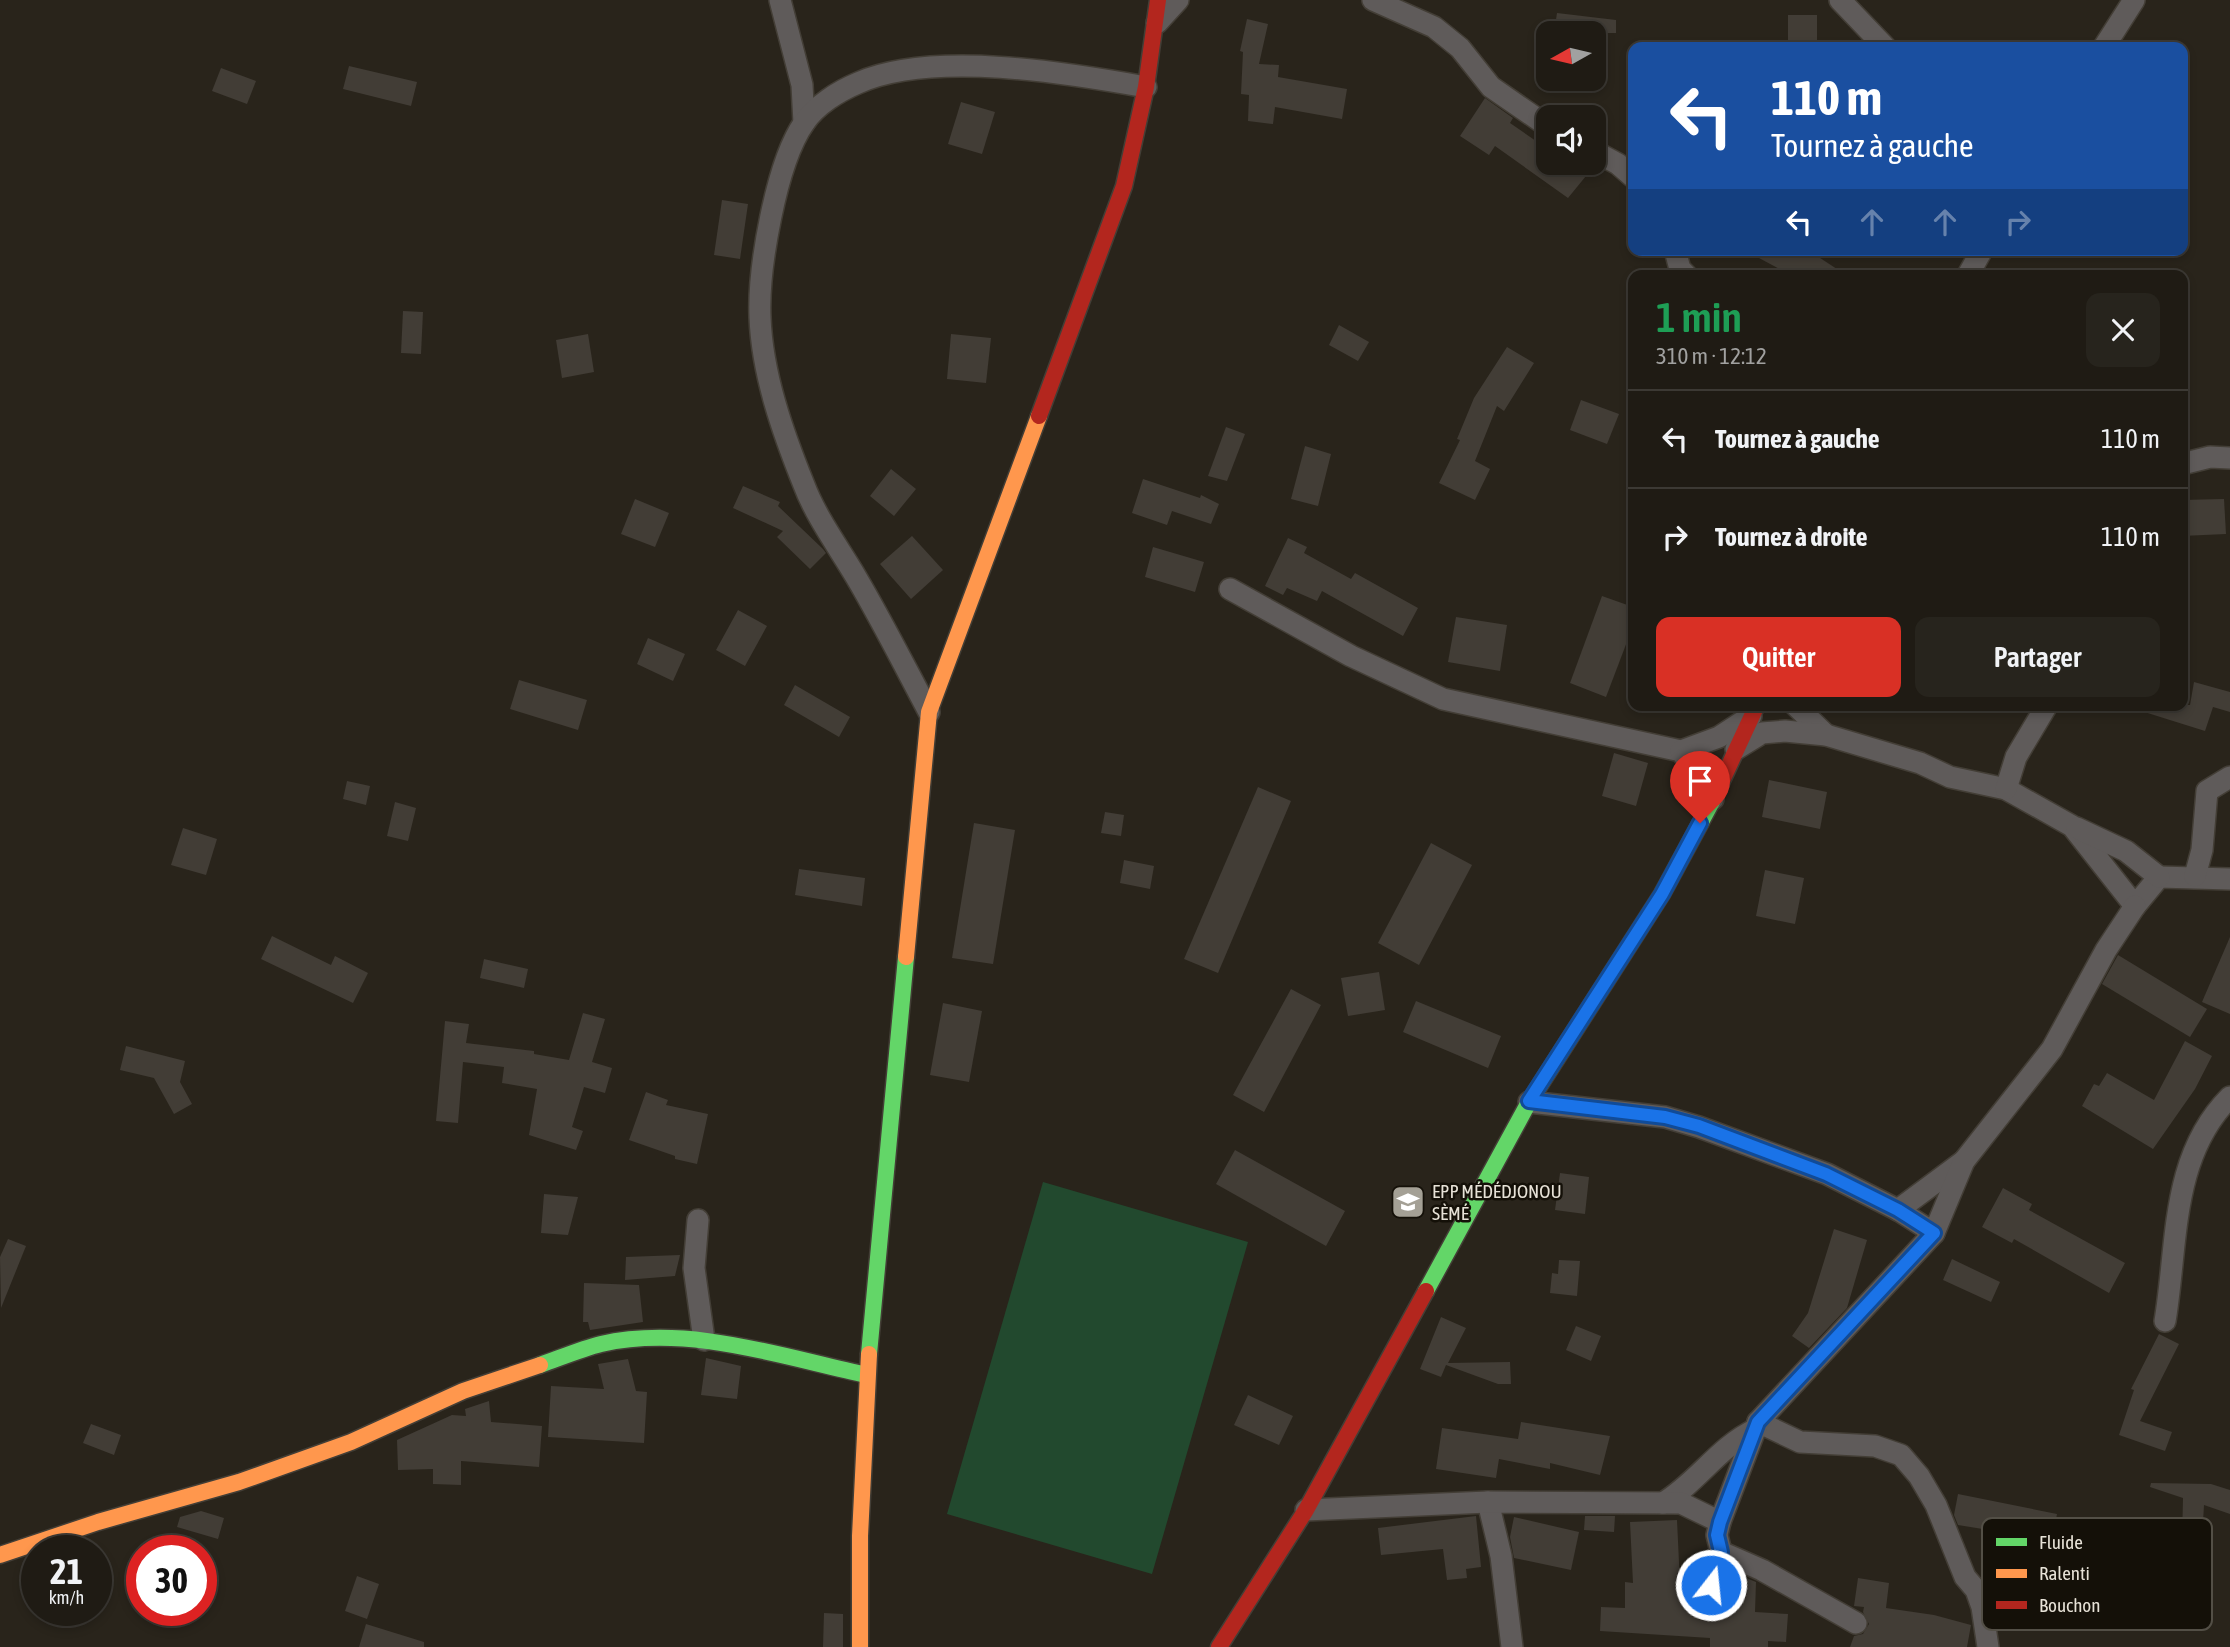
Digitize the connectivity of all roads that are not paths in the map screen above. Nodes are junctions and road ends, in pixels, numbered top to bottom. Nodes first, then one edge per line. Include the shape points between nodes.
1 (780, 0) edge
2 (1158, 0) edge
3 (1178, 0) edge
4 (1373, 0) edge
5 (1840, 0) edge
6 (2134, 0) edge
7 (1157, 23) junction
8 (1880, 42) edge
9 (2107, 42) edge
10 (1146, 87) junction
11 (1536, 118) edge
12 (804, 123) junction
13 (1606, 158) edge
14 (1628, 173) edge
15 (2230, 458) edge
16 (2188, 462) edge
17 (1230, 589) dead end
18 (1754, 711) edge
19 (1755, 711) edge
20 (1801, 711) edge
21 (2043, 711) edge
22 (929, 712) junction
23 (1826, 735) junction
24 (1737, 749) junction
25 (1681, 751) junction
26 (2230, 777) edge
27 (2006, 789) junction
28 (1713, 799) junction
29 (2072, 826) junction
30 (2195, 876) junction
31 (2159, 877) junction
32 (2230, 879) edge
33 (2135, 906) junction
34 (2230, 1097) edge
35 (1529, 1101) junction
36 (1964, 1161) junction
37 (1898, 1210) junction
38 (698, 1220) dead end
39 (1934, 1233) junction
40 (2165, 1321) dead end
41 (704, 1340) junction
42 (867, 1375) junction
43 (1757, 1426) junction
44 (1488, 1502) junction
45 (1663, 1503) junction
46 (1306, 1510) junction
47 (1720, 1522) junction
48 (1721, 1552) junction
49 (0, 1555) edge
50 (1711, 1585) dead end
51 (1982, 1607) edge
52 (1856, 1623) dead end
53 (860, 1647) edge
54 (1219, 1647) edge
55 (1513, 1647) edge

1 - 12 street via 802,85
2 - 7 street
3 - 7 street
4 - 11 street via 1434,27 1460,48 1491,87
5 - 8 street
6 - 9 street
7 - 10 street
10 - 12 street via 1054,71 933,68 860,82 833,96
10 - 22 street via 1124,186 1100,259
12 - 22 street via 780,176 762,271 760,317 768,371 805,489
13 - 14 street
15 - 16 street
17 - 25 street via 1350,656 1443,699
18 - 25 street via 1719,737
19 - 24 street
20 - 23 street
21 - 27 street via 2016,757
22 - 42 street
23 - 24 street via 1762,733
23 - 27 street via 1920,763 1950,777
24 - 28 street
25 - 28 street
26 - 30 street via 2207,791
27 - 29 street
28 - 35 street via 1662,894
29 - 31 street via 2126,851
29 - 33 street
30 - 31 street
30 - 32 street
31 - 33 street
33 - 36 street via 2052,1049
34 - 40 street via 2200,1135 2186,1172
35 - 37 street via 1665,1117 1699,1126 1826,1174
35 - 46 street
36 - 37 street
36 - 39 street
37 - 39 street
38 - 41 street via 694,1268
39 - 43 street
41 - 42 street
41 - 49 street via 658,1338 602,1344 463,1391 351,1442 239,1482
42 - 53 street
43 - 45 street via 1724,1447 1683,1491
43 - 47 street
43 - 51 street via 1800,1442 1875,1446 1902,1455 1936,1505
44 - 45 street
44 - 46 street
44 - 55 street via 1501,1556
45 - 47 street via 1681,1503
46 - 54 street
47 - 48 street
48 - 50 street
48 - 52 street

